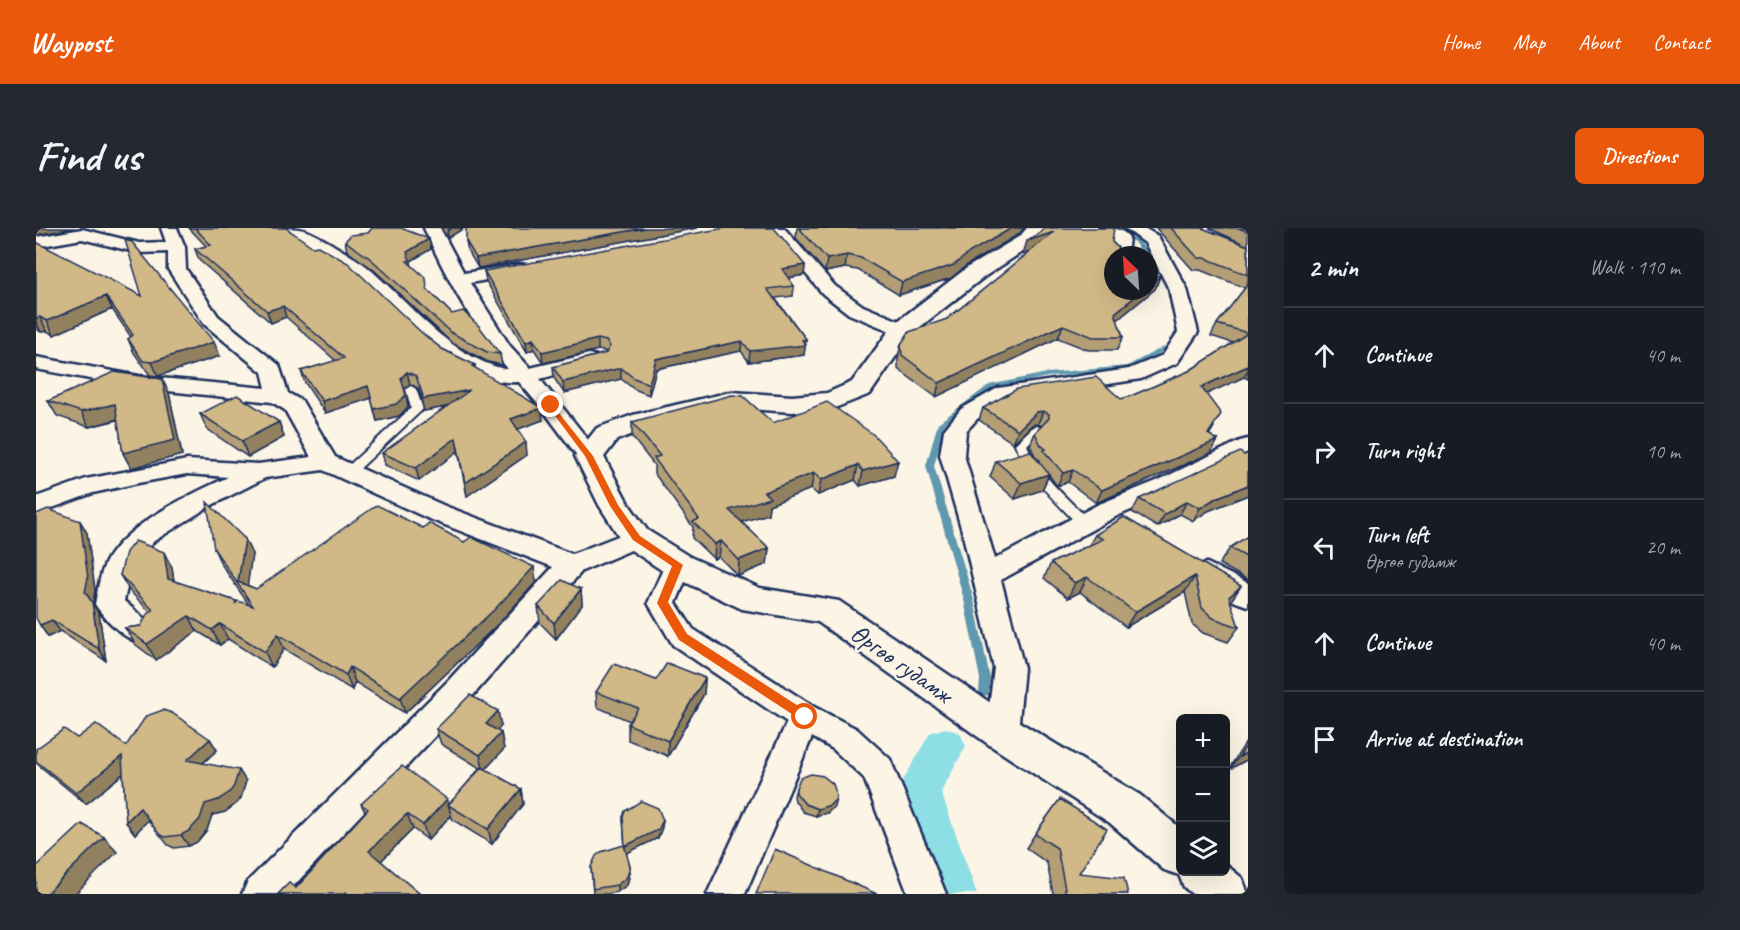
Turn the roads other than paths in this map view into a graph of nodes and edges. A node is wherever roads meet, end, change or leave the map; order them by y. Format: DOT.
graph roads {
  1 [pos="291,228"];
  2 [pos="775,228"];
  3 [pos="1038,228"];
  4 [pos="1108,228"];
  5 [pos="1134,228"];
  6 [pos="438,230"];
  7 [pos="172,238"];
  8 [pos="36,242"];
  9 [pos="1120,246"];
  10 [pos="539,266"];
  11 [pos="459,279"];
  12 [pos="902,329"];
  13 [pos="599,358"];
  14 [pos="36,363"];
  15 [pos="525,375"];
  16 [pos="411,389"];
  17 [pos="278,396"];
  18 [pos="1037,429"];
  19 [pos="1248,446"];
  20 [pos="589,456"];
  21 [pos="326,462"];
  22 [pos="258,472"];
  23 [pos="350,472"];
  24 [pos="36,506"];
  25 [pos="1095,517"];
  26 [pos="1135,529"];
  27 [pos="636,538"];
  28 [pos="1182,558"];
  29 [pos="572,564"];
  30 [pos="678,565"];
  31 [pos="986,576"];
  32 [pos="1248,596"];
  33 [pos="140,632"];
  34 [pos="805,717"];
  35 [pos="1002,732"];
  36 [pos="1176,852"];
  37 [pos="1205,876"];
  38 [pos="261,894"];
  39 [pos="726,894"];
  40 [pos="927,894"];
  41 [pos="1226,894"];
  1 -- 15 [label="street"];
  2 -- 12 [label="street"];
  3 -- 12 [label="street"];
  4 -- 9 [label="street"];
  5 -- 31 [label="street"];
  6 -- 11 [label="street"];
  7 -- 8 [label="street"];
  7 -- 17 [label="street"];
  10 -- 11 [label="street"];
  11 -- 15 [label="street"];
  12 -- 20 [label="street"];
  13 -- 15 [label="street"];
  14 -- 17 [label="street"];
  15 -- 20 [label="street"];
  16 -- 23 [label="lane"];
  17 -- 21 [label="street"];
  18 -- 25 [label="lane"];
  19 -- 25 [label="street"];
  20 -- 27 [label="street, Өргөө гудамж"];
  21 -- 22 [label="street"];
  21 -- 23 [label="street"];
  22 -- 24 [label="street"];
  22 -- 33 [label="street"];
  23 -- 29 [label="street"];
  25 -- 26 [label="street"];
  25 -- 31 [label="street"];
  27 -- 29 [label="street"];
  27 -- 30 [label="street, Өргөө гудамж"];
  28 -- 32 [label="street"];
  29 -- 38 [label="street"];
  30 -- 34 [label="street"];
  30 -- 35 [label="street, Өргөө гудамж"];
  31 -- 35 [label="street"];
  34 -- 39 [label="street"];
  34 -- 40 [label="street"];
  35 -- 36 [label="street, Өргөө гудамж"];
  37 -- 41 [label="street"];
}
